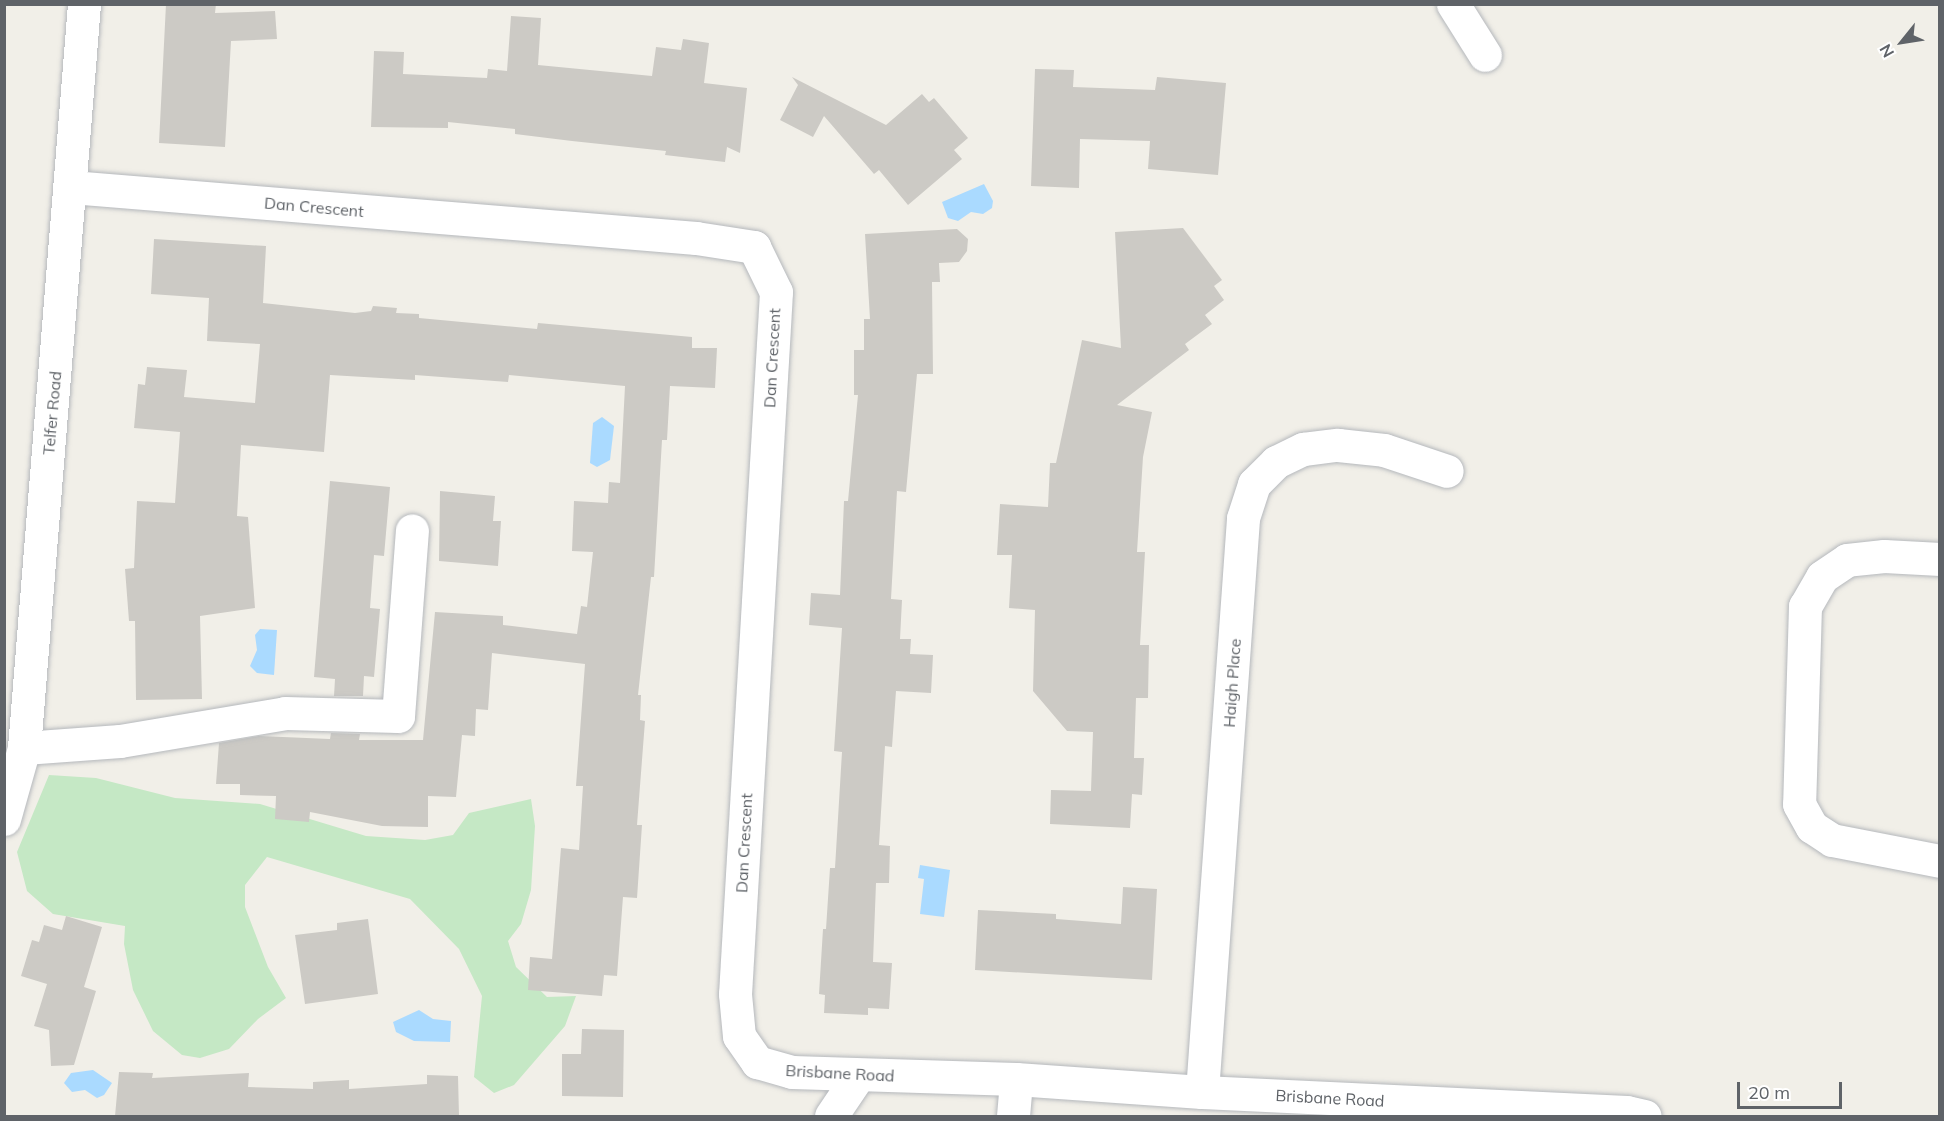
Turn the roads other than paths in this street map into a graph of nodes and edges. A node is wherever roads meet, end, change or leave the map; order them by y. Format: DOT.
graph roads {
  1 [pos="84,4"];
  2 [pos="1454,4"];
  3 [pos="1485,55"];
  4 [pos="71,186"];
  5 [pos="1447,471"];
  6 [pos="412,531"];
  7 [pos="1940,559"];
  8 [pos="24,747"];
  9 [pos="4,819"];
  10 [pos="1940,861"];
  11 [pos="745,1048"];
  12 [pos="858,1076"];
  13 [pos="1016,1079"];
  14 [pos="1202,1092"];
  15 [pos="831,1116"];
  16 [pos="1014,1116"];
  17 [pos="1645,1116"];
  1 -- 4 [label="street, Telfer Road"];
  2 -- 3 [label="street"];
  4 -- 8 [label="street, Telfer Road"];
  4 -- 11 [label="street, Dan Crescent"];
  5 -- 14 [label="street, Haigh Place"];
  6 -- 8 [label="street"];
  7 -- 10 [label="street"];
  8 -- 9 [label="street, Telfer Road"];
  11 -- 12 [label="street, Brisbane Road"];
  12 -- 13 [label="street, Brisbane Road"];
  12 -- 15 [label="street"];
  13 -- 14 [label="street, Brisbane Road"];
  13 -- 16 [label="street"];
  14 -- 17 [label="street, Brisbane Road"];
}
